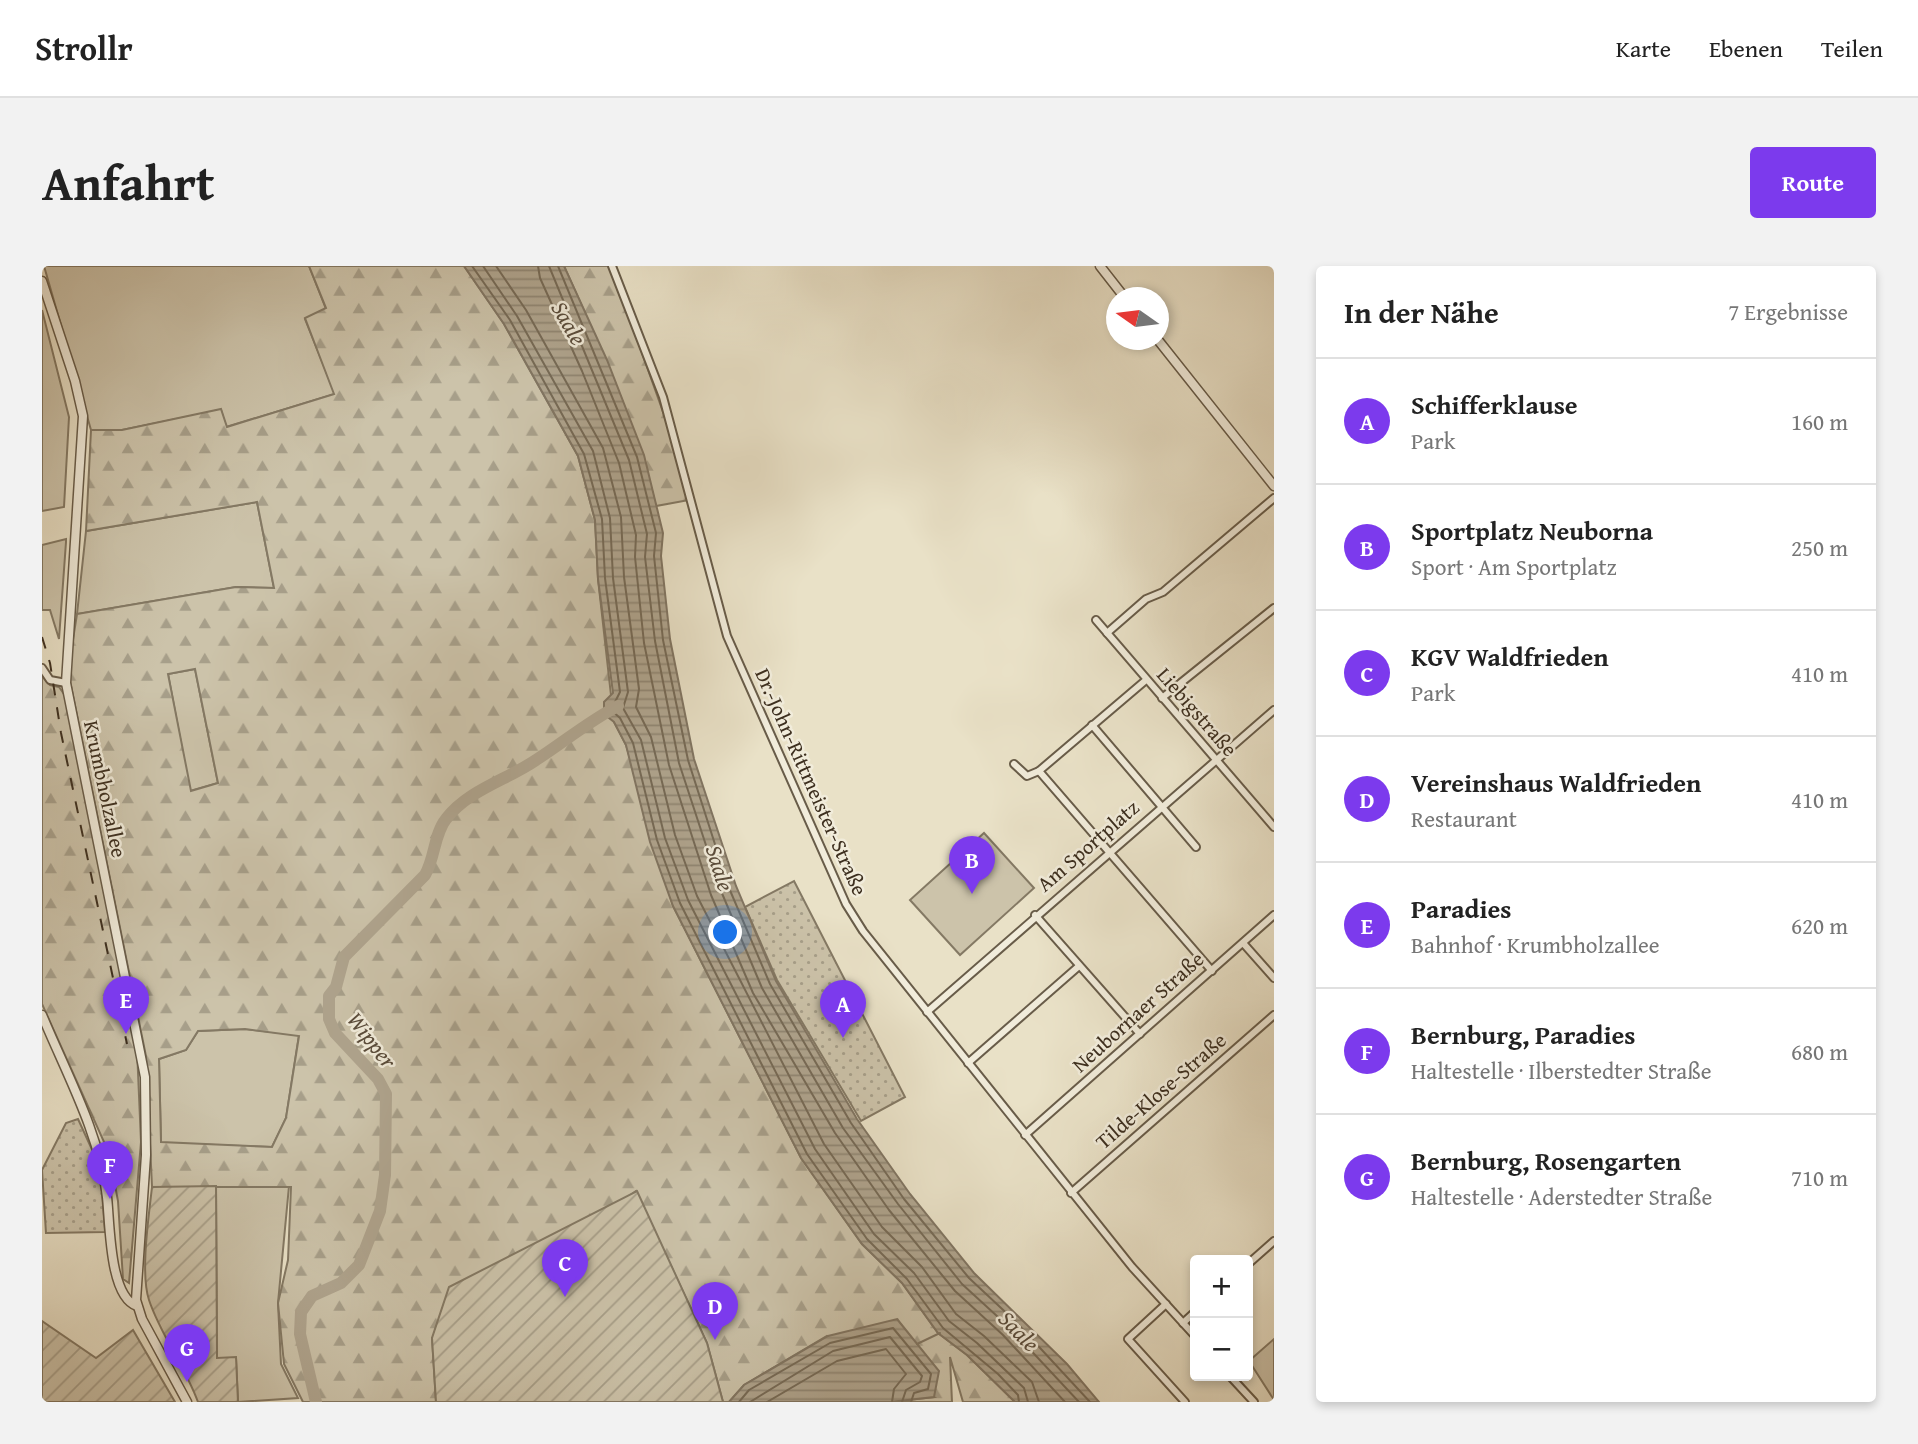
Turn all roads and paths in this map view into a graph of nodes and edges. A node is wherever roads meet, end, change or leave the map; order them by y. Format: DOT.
graph roads {
  1 [pos="612,266"];
  2 [pos="1100,266"];
  3 [pos="42,281"];
  4 [pos="1116,287"];
  5 [pos="1166,350"];
  6 [pos="1274,486"];
  7 [pos="1274,498"];
  8 [pos="1274,608"];
  9 [pos="1096,620"];
  10 [pos="1107,633"];
  11 [pos="42,668"];
  12 [pos="1146,680"];
  13 [pos="66,683"];
  14 [pos="1162,698"];
  15 [pos="1274,710"];
  16 [pos="1092,725"];
  17 [pos="1214,759"];
  18 [pos="1014,764"];
  19 [pos="1039,771"];
  20 [pos="1160,805"];
  21 [pos="1274,827"];
  22 [pos="1196,847"];
  23 [pos="1107,852"];
  24 [pos="1035,915"];
  25 [pos="1274,915"];
  26 [pos="1243,943"];
  27 [pos="1079,966"];
  28 [pos="1212,971"];
  29 [pos="1274,978"];
  30 [pos="927,1012"];
  31 [pos="42,1015"];
  32 [pos="1274,1015"];
  33 [pos="1140,1034"];
  34 [pos="968,1063"];
  35 [pos="1025,1135"];
  36 [pos="1071,1192"];
  37 [pos="1274,1241"];
  38 [pos="1253,1260"];
  39 [pos="1166,1304"];
  40 [pos="137,1306"];
  41 [pos="1190,1317"];
  42 [pos="1183,1323"];
  43 [pos="1190,1331"];
  44 [pos="1235,1381"];
  45 [pos="187,1402"];
  46 [pos="1185,1402"];
  47 [pos="1254,1402"];
  1 -- 30 [label="street, Dr.-John-Rittmeister-Straße"];
  2 -- 4 [label="street"];
  3 -- 13 [label="street, Krumbholzallee"];
  5 -- 6 [label="street"];
  7 -- 10 [label="street"];
  8 -- 14 [label="street"];
  9 -- 10 [label="street, Liebigstraße"];
  10 -- 12 [label="street, Liebigstraße"];
  11 -- 13 [label="street"];
  12 -- 14 [label="street, Liebigstraße"];
  12 -- 16 [label="street"];
  13 -- 40 [label="street, Krumbholzallee"];
  14 -- 17 [label="street, Liebigstraße"];
  15 -- 17 [label="street, Am Sportplatz"];
  16 -- 19 [label="street"];
  16 -- 20 [label="street"];
  17 -- 20 [label="street, Am Sportplatz"];
  17 -- 21 [label="street, Liebigstraße"];
  18 -- 19 [label="street"];
  19 -- 23 [label="street"];
  20 -- 22 [label="street"];
  20 -- 23 [label="street, Am Sportplatz"];
  23 -- 24 [label="street, Am Sportplatz"];
  23 -- 28 [label="street"];
  24 -- 27 [label="street"];
  24 -- 30 [label="street, Am Sportplatz"];
  25 -- 26 [label="street, Neubornaer Straße"];
  26 -- 28 [label="street, Neubornaer Straße"];
  26 -- 29 [label="street"];
  27 -- 33 [label="street"];
  27 -- 34 [label="street"];
  28 -- 33 [label="street, Neubornaer Straße"];
  30 -- 34 [label="street, Dr.-John-Rittmeister-Straße"];
  31 -- 40 [label="street"];
  32 -- 36 [label="street, Tilde-Klose-Straße"];
  33 -- 35 [label="street, Neubornaer Straße"];
  34 -- 35 [label="street, Dr.-John-Rittmeister-Straße"];
  35 -- 36 [label="street, Dr.-John-Rittmeister-Straße"];
  36 -- 39 [label="street, Dr.-John-Rittmeister-Straße"];
  37 -- 38 [label="street"];
  39 -- 42 [label="street, Dr.-John-Rittmeister-Straße"];
  39 -- 46 [label="street"];
  40 -- 45 [label="street"];
  41 -- 42 [label="street"];
  42 -- 43 [label="street, Dr.-John-Rittmeister-Straße"];
  44 -- 47 [label="street"];
}
